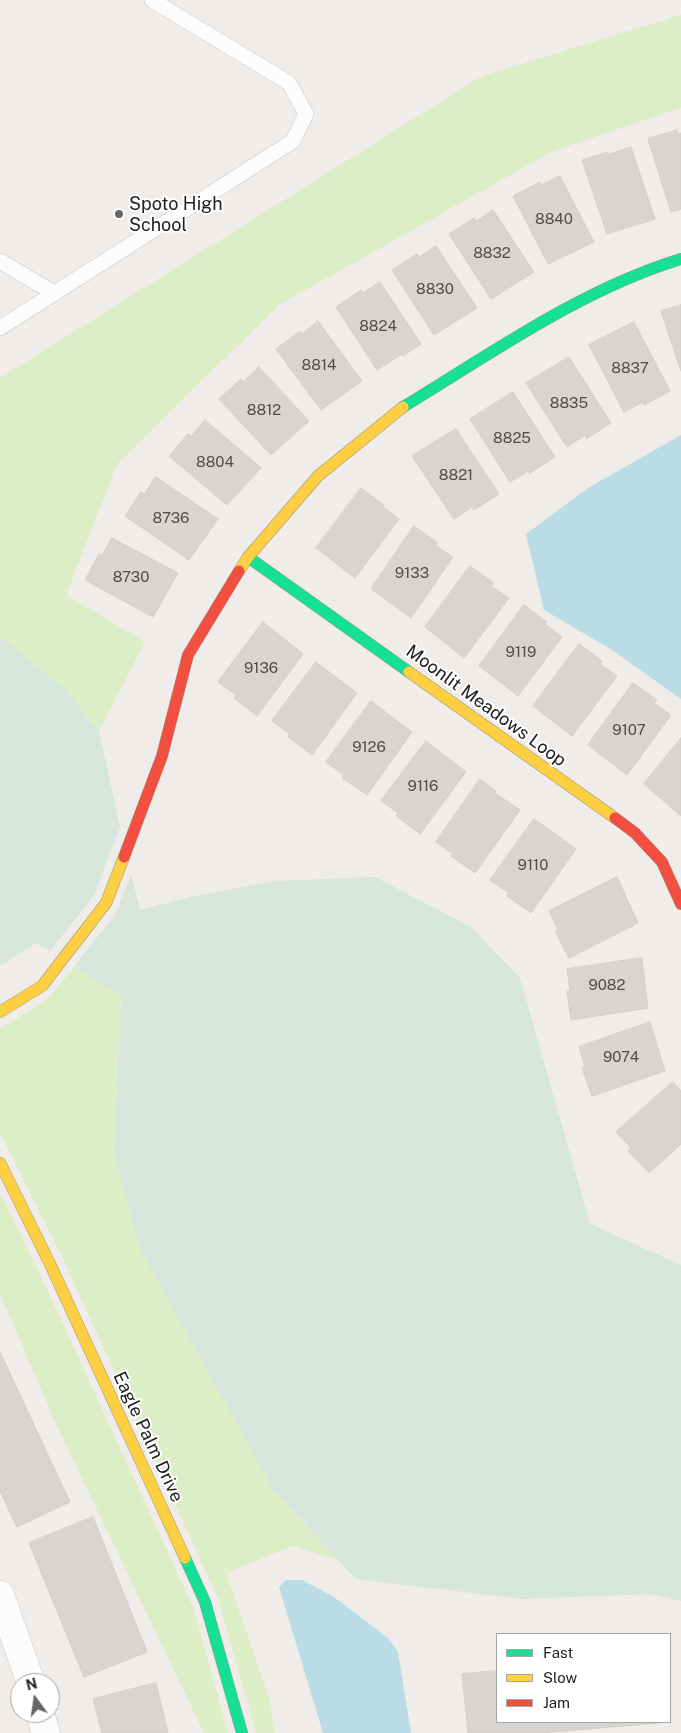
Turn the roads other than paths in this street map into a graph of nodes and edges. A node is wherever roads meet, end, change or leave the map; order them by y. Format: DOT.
graph roads {
  1 [pos="152,0"];
  2 [pos="681,259"];
  3 [pos="0,261"];
  4 [pos="54,293"];
  5 [pos="0,328"];
  6 [pos="248,557"];
  7 [pos="681,904"];
  8 [pos="0,1012"];
  9 [pos="0,1163"];
  10 [pos="0,1595"];
  11 [pos="27,1673"];
  12 [pos="242,1733"];
  1 -- 4 [label="lane"];
  2 -- 6 [label="street"];
  3 -- 4 [label="lane"];
  4 -- 5 [label="lane"];
  6 -- 7 [label="street, Moonlit Meadows Loop"];
  6 -- 8 [label="street"];
  9 -- 12 [label="street, Eagle Palm Drive"];
  10 -- 11 [label="street"];
}
